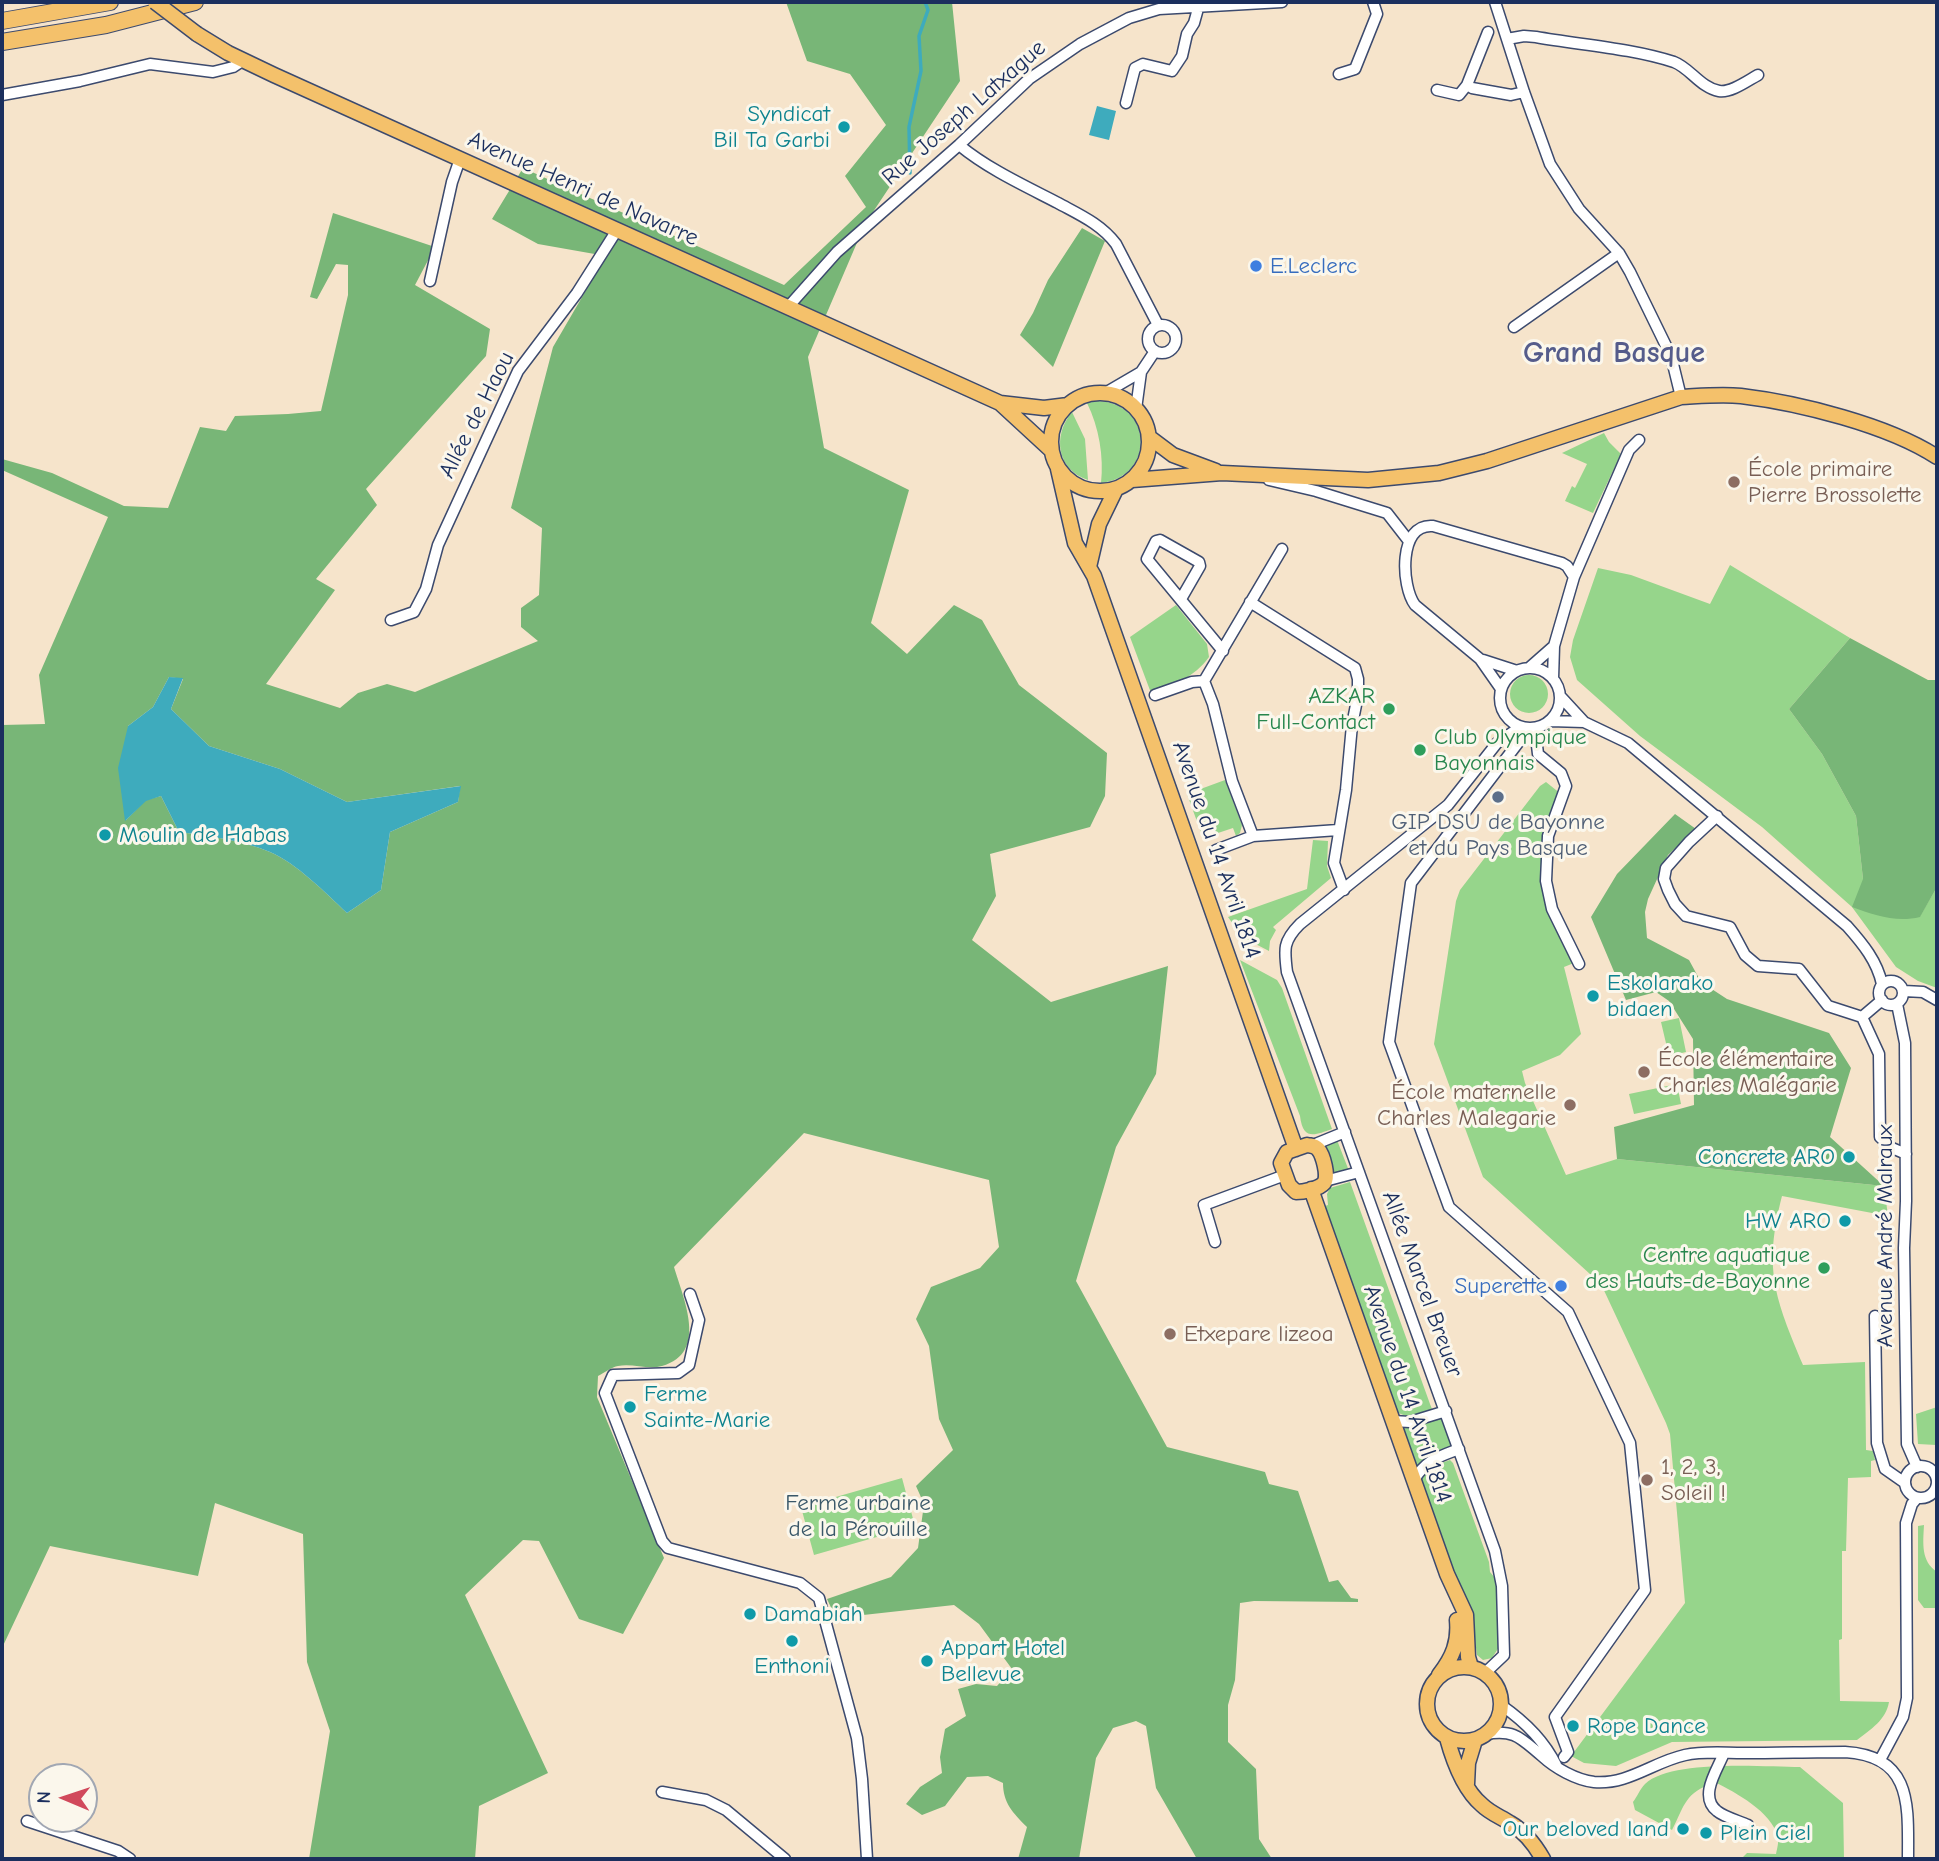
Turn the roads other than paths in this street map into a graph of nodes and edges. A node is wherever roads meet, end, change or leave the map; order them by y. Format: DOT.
graph roads {
  1 [pos="110,2"];
  2 [pos="155,2"];
  3 [pos="195,2"];
  4 [pos="1282,2"];
  5 [pos="1373,2"];
  6 [pos="1495,2"];
  7 [pos="1199,5"];
  8 [pos="2,21"];
  9 [pos="1488,32"];
  10 [pos="1507,39"];
  11 [pos="2,42"];
  12 [pos="243,61"];
  13 [pos="1339,74"];
  14 [pos="1758,75"];
  15 [pos="1467,85"];
  16 [pos="1437,90"];
  17 [pos="1524,92"];
  18 [pos="2,95"];
  19 [pos="1126,103"];
  20 [pos="959,145"];
  21 [pos="460,159"];
  22 [pos="617,230"];
  23 [pos="1619,253"];
  24 [pos="430,281"];
  25 [pos="788,307"];
  26 [pos="1157,326"];
  27 [pos="1514,327"];
  28 [pos="1155,351"];
  29 [pos="1141,372"];
  30 [pos="1105,393"];
  31 [pos="1681,397"];
  32 [pos="1000,402"];
  33 [pos="1068,405"];
  34 [pos="1136,409"];
  35 [pos="1149,437"];
  36 [pos="1639,440"];
  37 [pos="1051,450"];
  38 [pos="1937,457"];
  39 [pos="1058,469"];
  40 [pos="1222,473"];
  41 [pos="1247,475"];
  42 [pos="1132,480"];
  43 [pos="1115,489"];
  44 [pos="1409,540"];
  45 [pos="1282,549"];
  46 [pos="1089,567"];
  47 [pos="1574,577"];
  48 [pos="1181,599"];
  49 [pos="1250,603"];
  50 [pos="391,620"];
  51 [pos="1554,646"];
  52 [pos="1223,651"];
  53 [pos="1480,659"];
  54 [pos="1529,668"];
  55 [pos="1517,671"];
  56 [pos="1553,679"];
  57 [pos="1204,681"];
  58 [pos="1501,689"];
  59 [pos="1155,695"];
  60 [pos="1560,696"];
  61 [pos="1503,713"];
  62 [pos="1550,721"];
  63 [pos="1584,722"];
  64 [pos="1520,727"];
  65 [pos="1535,728"];
  66 [pos="1521,739"];
  67 [pos="1497,743"];
  68 [pos="1717,816"];
  69 [pos="1338,830"];
  70 [pos="1252,836"];
  71 [pos="1216,850"];
  72 [pos="1344,890"];
  73 [pos="1579,964"];
  74 [pos="1887,982"];
  75 [pos="1904,990"];
  76 [pos="1882,1000"];
  77 [pos="1937,1000"];
  78 [pos="1897,1004"];
  79 [pos="1862,1017"];
  80 [pos="1345,1132"];
  81 [pos="1314,1146"];
  82 [pos="1296,1149"];
  83 [pos="1906,1154"];
  84 [pos="1359,1172"];
  85 [pos="1285,1175"];
  86 [pos="1325,1181"];
  87 [pos="1311,1189"];
  88 [pos="1216,1242"];
  89 [pos="690,1294"];
  90 [pos="1875,1316"];
  91 [pos="1446,1412"];
  92 [pos="1393,1421"];
  93 [pos="1459,1449"];
  94 [pos="1917,1466"];
  95 [pos="1414,1480"];
  96 [pos="1905,1483"];
  97 [pos="1917,1498"];
  98 [pos="1447,1574"];
  99 [pos="1471,1667"];
  100 [pos="1485,1673"];
  101 [pos="1438,1676"];
  102 [pos="1502,1705"];
  103 [pos="1480,1737"];
  104 [pos="1447,1738"];
  105 [pos="1724,1753"];
  106 [pos="1880,1760"];
  107 [pos="1560,1761"];
  108 [pos="1467,1785"];
  109 [pos="662,1792"];
  110 [pos="27,1821"];
  111 [pos="1748,1825"];
  112 [pos="130,1859"];
  113 [pos="785,1859"];
  114 [pos="867,1859"];
  115 [pos="1543,1859"];
  116 [pos="1908,1859"];
  1 -- 8 [label="highway"];
  2 -- 12 [label="main road, Avenue Henri de Navarre, bridge"];
  3 -- 11 [label="highway"];
  4 -- 7 [label="street, Rue Joseph Latxague"];
  5 -- 13 [label="street"];
  6 -- 10 [label="street"];
  7 -- 19 [label="street"];
  7 -- 20 [label="street, Rue Joseph Latxague"];
  9 -- 15 [label="street"];
  10 -- 14 [label="street"];
  10 -- 17 [label="street"];
  12 -- 18 [label="street"];
  12 -- 21 [label="main road, Avenue Henri de Navarre"];
  15 -- 16 [label="street"];
  15 -- 17 [label="street"];
  17 -- 23 [label="street"];
  20 -- 25 [label="street, Rue Joseph Latxague"];
  20 -- 26 [label="street"];
  21 -- 22 [label="main road, Avenue Henri de Navarre"];
  21 -- 24 [label="street"];
  22 -- 25 [label="main road, Avenue Henri de Navarre"];
  22 -- 50 [label="street, Allée de Haou"];
  23 -- 27 [label="street"];
  23 -- 31 [label="street"];
  25 -- 32 [label="main road, Avenue Henri de Navarre"];
  26 -- 28 [label="street"];
  26 -- 28 [label="street"];
  28 -- 29 [label="street"];
  29 -- 30 [label="street"];
  29 -- 34 [label="street"];
  30 -- 33 [label="main road"];
  30 -- 34 [label="main road"];
  31 -- 38 [label="main road"];
  31 -- 41 [label="main road"];
  32 -- 33 [label="main road, Avenue Henri de Navarre"];
  32 -- 37 [label="main road, Avenue Henri de Navarre"];
  33 -- 37 [label="main road"];
  34 -- 35 [label="main road"];
  35 -- 40 [label="main road"];
  35 -- 42 [label="main road"];
  36 -- 47 [label="street"];
  37 -- 39 [label="main road"];
  39 -- 43 [label="main road"];
  39 -- 46 [label="main road, Avenue du 14 Avril 1814"];
  40 -- 41 [label="main road"];
  40 -- 42 [label="main road"];
  41 -- 44 [label="street"];
  42 -- 43 [label="main road"];
  43 -- 46 [label="main road"];
  44 -- 47 [label="street"];
  44 -- 53 [label="street"];
  45 -- 49 [label="street"];
  46 -- 82 [label="main road, Avenue du 14 Avril 1814"];
  47 -- 51 [label="street"];
  48 -- 48 [label="street"];
  48 -- 52 [label="street"];
  49 -- 52 [label="street"];
  49 -- 69 [label="street"];
  51 -- 54 [label="street"];
  51 -- 56 [label="street"];
  52 -- 57 [label="street"];
  53 -- 55 [label="street"];
  53 -- 58 [label="street"];
  54 -- 55 [label="street"];
  54 -- 56 [label="street"];
  55 -- 58 [label="street"];
  56 -- 60 [label="street"];
  57 -- 59 [label="street"];
  57 -- 70 [label="street"];
  58 -- 61 [label="street"];
  60 -- 62 [label="street"];
  60 -- 63 [label="street"];
  61 -- 64 [label="street"];
  61 -- 67 [label="street, Allée Marcel Breuer"];
  62 -- 63 [label="street"];
  62 -- 65 [label="street"];
  63 -- 68 [label="street"];
  64 -- 65 [label="street"];
  64 -- 67 [label="street, Allée Marcel Breuer"];
  65 -- 73 [label="street"];
  66 -- 107 [label="street"];
  67 -- 72 [label="street, Allée Marcel Breuer"];
  68 -- 74 [label="street"];
  68 -- 79 [label="street"];
  69 -- 70 [label="street"];
  69 -- 72 [label="street"];
  70 -- 71 [label="street"];
  72 -- 80 [label="street, Allée Marcel Breuer"];
  74 -- 75 [label="street"];
  74 -- 76 [label="street"];
  75 -- 77 [label="street"];
  75 -- 78 [label="street"];
  76 -- 78 [label="street"];
  76 -- 79 [label="street"];
  78 -- 83 [label="street, Avenue André Malraux"];
  79 -- 83 [label="street"];
  80 -- 81 [label="street"];
  80 -- 84 [label="street, Allée Marcel Breuer"];
  81 -- 82 [label="main road"];
  81 -- 86 [label="main road"];
  82 -- 85 [label="main road"];
  83 -- 94 [label="street, Avenue André Malraux"];
  84 -- 86 [label="street, Allée Marcel Breuer"];
  84 -- 91 [label="street, Allée Marcel Breuer"];
  85 -- 87 [label="main road"];
  85 -- 88 [label="street"];
  86 -- 87 [label="main road"];
  87 -- 92 [label="main road, Avenue du 14 Avril 1814"];
  89 -- 114 [label="street"];
  90 -- 96 [label="street"];
  91 -- 92 [label="street, Allée Marcel Breuer"];
  91 -- 93 [label="street, Allée Marcel Breuer"];
  92 -- 95 [label="main road, Avenue du 14 Avril 1814"];
  93 -- 95 [label="street"];
  93 -- 100 [label="street, Allée Marcel Breuer"];
  94 -- 96 [label="street"];
  94 -- 97 [label="street"];
  95 -- 98 [label="main road, Avenue du 14 Avril 1814"];
  96 -- 97 [label="street"];
  97 -- 106 [label="street"];
  98 -- 99 [label="main road, Avenue du 14 Avril 1814"];
  98 -- 101 [label="main road, Avenue du 14 Avril 1814"];
  99 -- 100 [label="main road"];
  99 -- 101 [label="main road"];
  100 -- 102 [label="main road"];
  101 -- 104 [label="main road"];
  102 -- 103 [label="main road"];
  102 -- 107 [label="street"];
  103 -- 104 [label="main road"];
  103 -- 107 [label="street"];
  103 -- 108 [label="main road"];
  104 -- 108 [label="main road"];
  105 -- 106 [label="street"];
  105 -- 107 [label="street"];
  105 -- 111 [label="street"];
  106 -- 116 [label="street"];
  108 -- 115 [label="main road"];
  109 -- 113 [label="street"];
  110 -- 112 [label="street"];
}
